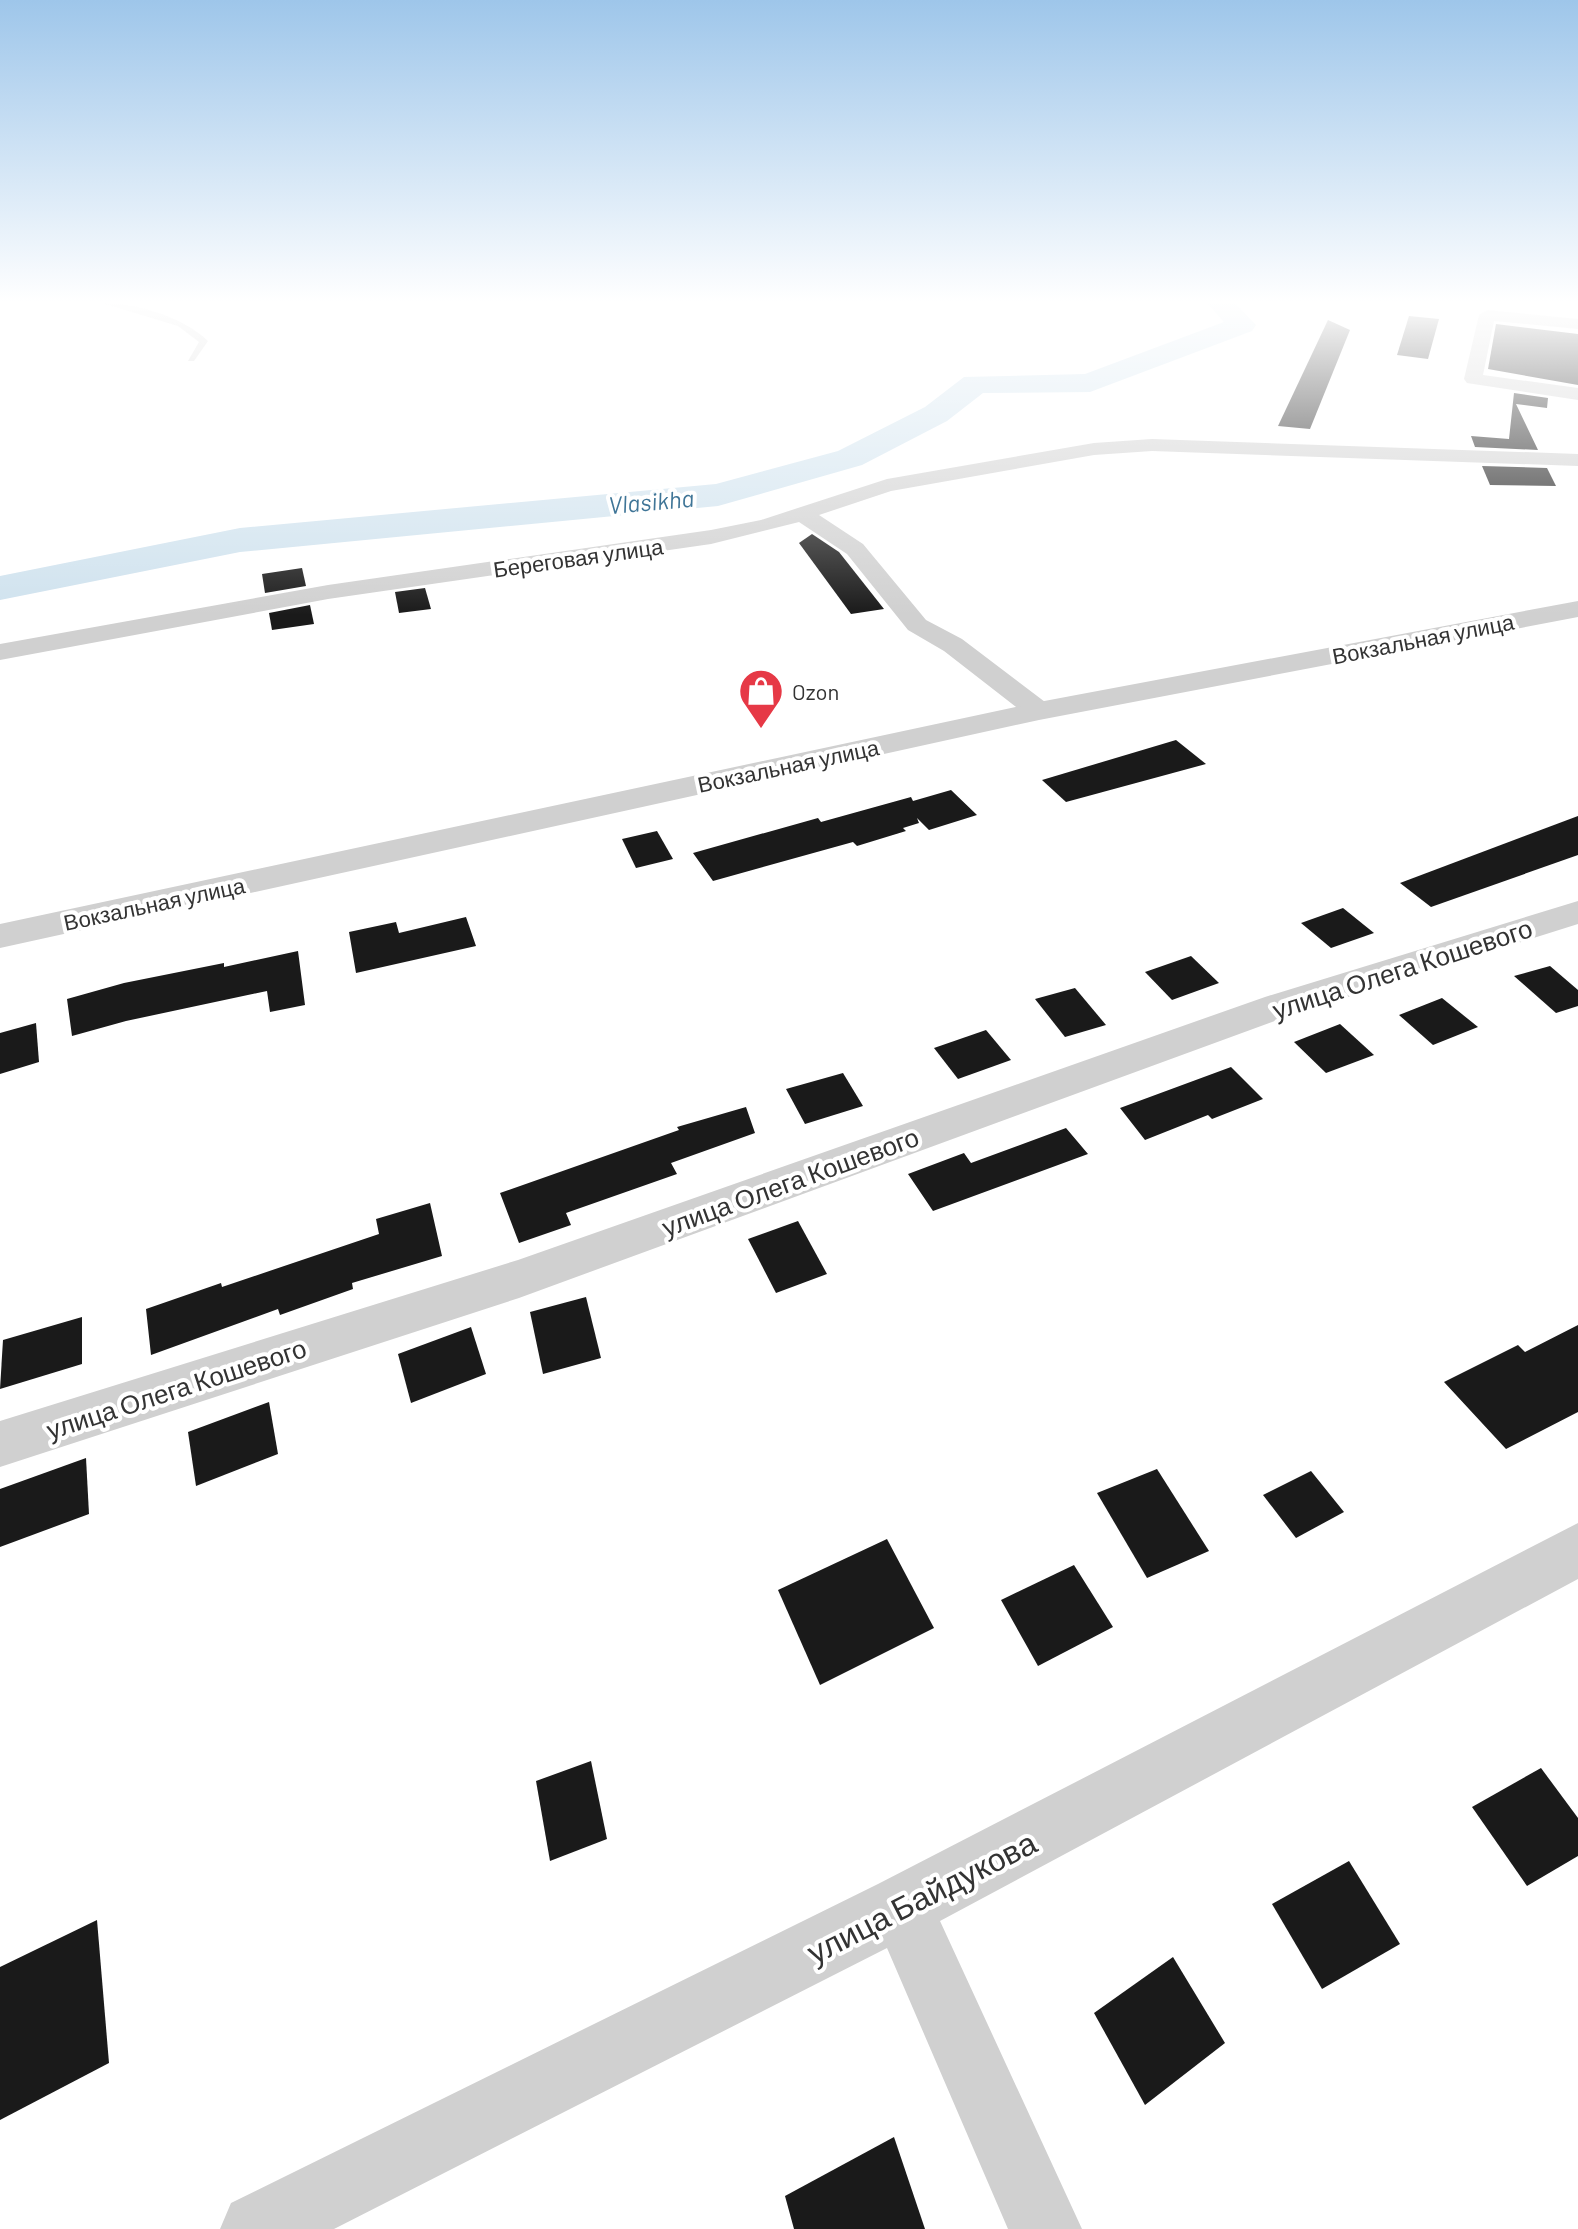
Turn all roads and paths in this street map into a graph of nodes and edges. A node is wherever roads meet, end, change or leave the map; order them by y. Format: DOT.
graph roads {
  1 [pos="1578,460"];
  2 [pos="802,514"];
  3 [pos="1578,609"];
  4 [pos="0,652"];
  5 [pos="1039,711"];
  6 [pos="1578,912"];
  7 [pos="0,936"];
  8 [pos="0,1444"];
  9 [pos="1578,1550"];
  10 [pos="901,1907"];
  11 [pos="257,2229"];
  12 [pos="1045,2229"];
  1 -- 2 [label="street, Береговая улица"];
  2 -- 4 [label="street, Береговая улица"];
  2 -- 5 [label="street"];
  3 -- 5 [label="street, Вокзальная улица"];
  5 -- 7 [label="street, Вокзальная улица"];
  6 -- 8 [label="street, улица Олега Кошевого"];
  9 -- 10 [label="street, улица Байдукова"];
  10 -- 11 [label="street, улица Байдукова"];
  10 -- 12 [label="street"];
}
